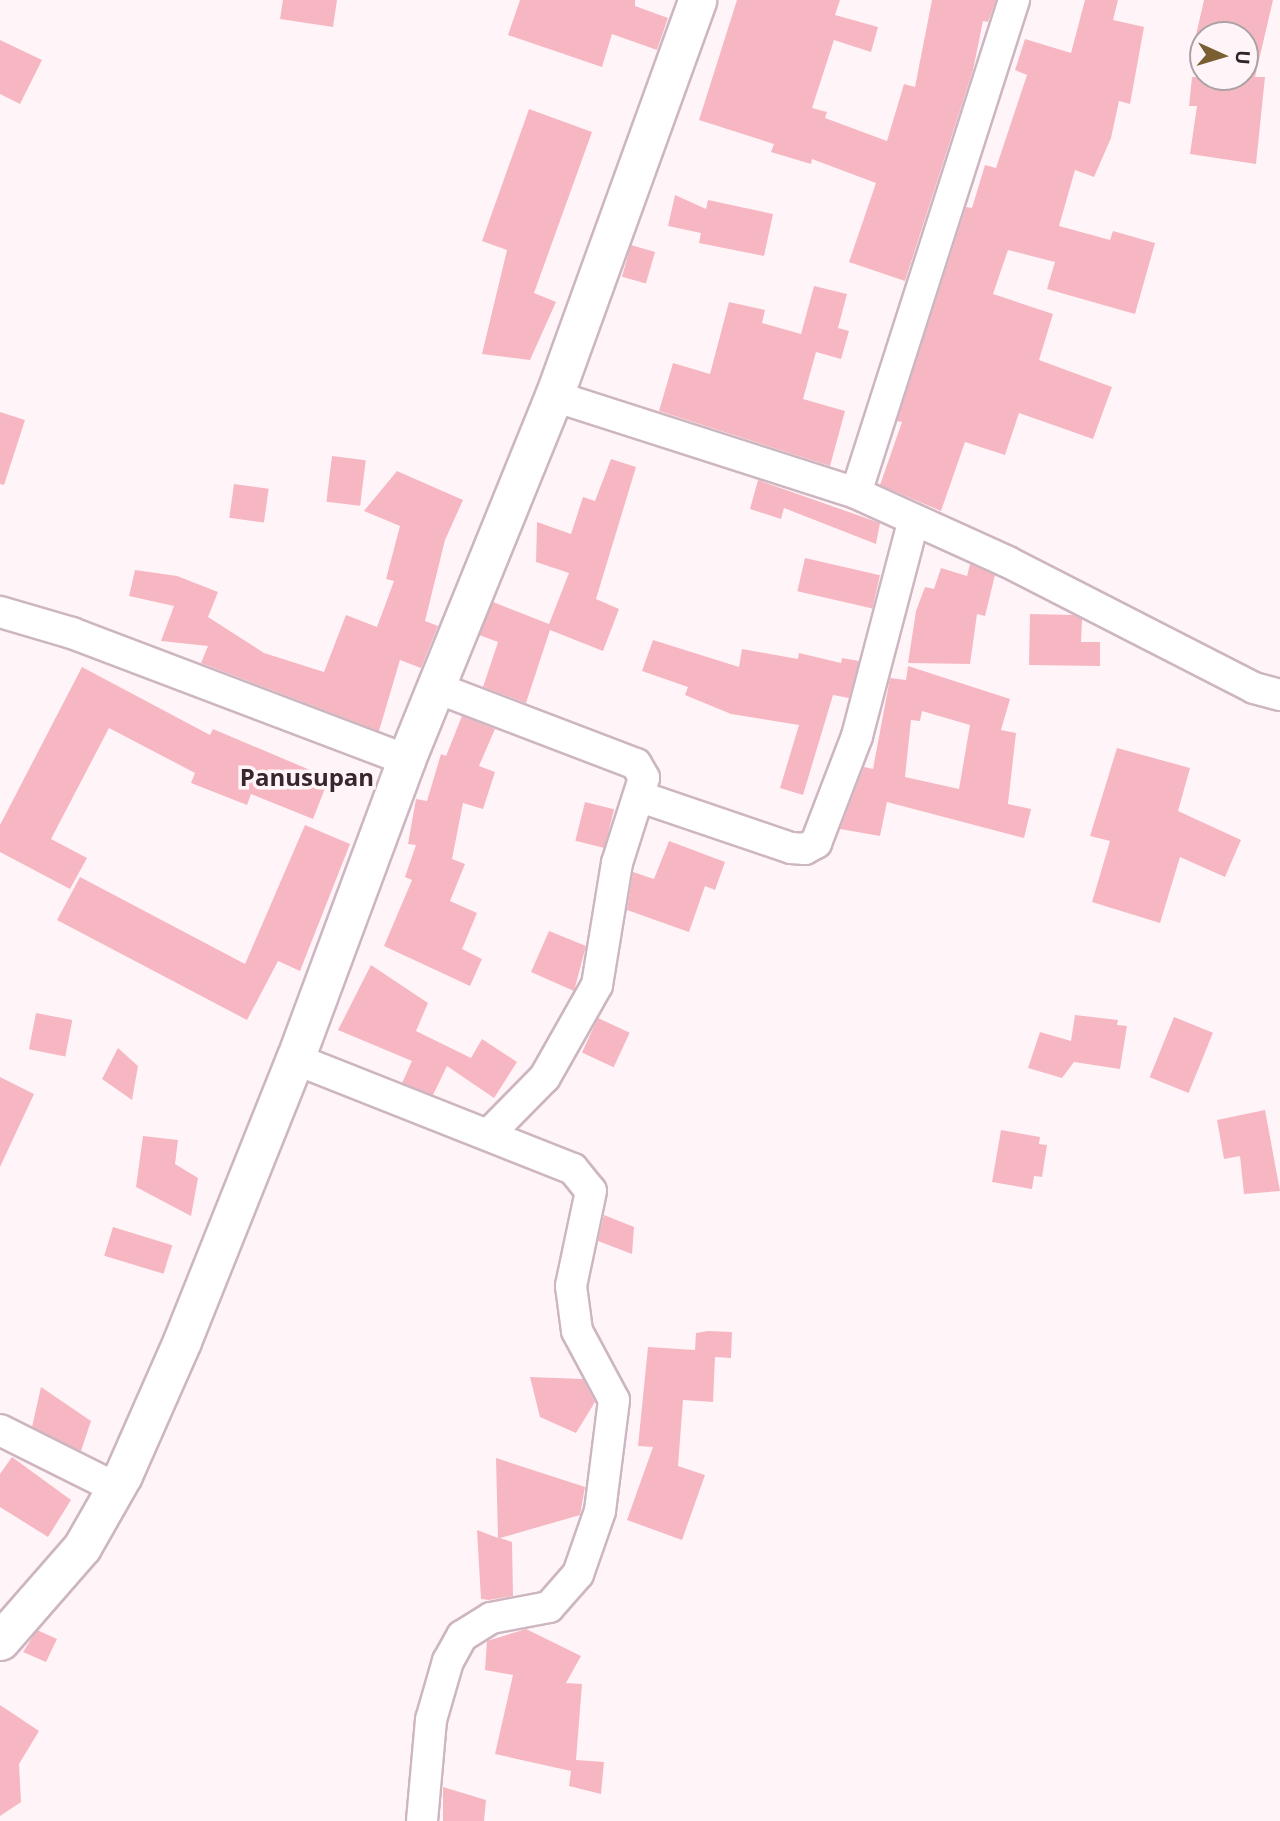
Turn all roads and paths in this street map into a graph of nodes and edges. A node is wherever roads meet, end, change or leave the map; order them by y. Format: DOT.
graph roads {
  1 [pos="697,0"];
  2 [pos="1014,0"];
  3 [pos="554,397"];
  4 [pos="856,493"];
  5 [pos="913,522"];
  6 [pos="0,612"];
  7 [pos="437,688"];
  8 [pos="1280,695"];
  9 [pos="406,760"];
  10 [pos="641,797"];
  11 [pos="295,1059"];
  12 [pos="488,1135"];
  13 [pos="0,1430"];
  14 [pos="116,1488"];
  15 [pos="0,1641"];
  16 [pos="422,1821"];
  1 -- 3 [label="street"];
  2 -- 4 [label="street"];
  3 -- 4 [label="street"];
  3 -- 7 [label="street"];
  4 -- 5 [label="street"];
  5 -- 8 [label="street"];
  5 -- 10 [label="street"];
  6 -- 9 [label="street"];
  7 -- 9 [label="street"];
  7 -- 10 [label="street"];
  9 -- 11 [label="street"];
  10 -- 12 [label="street"];
  11 -- 12 [label="street"];
  11 -- 14 [label="street"];
  12 -- 16 [label="street"];
  13 -- 14 [label="street"];
  14 -- 15 [label="street"];
}
